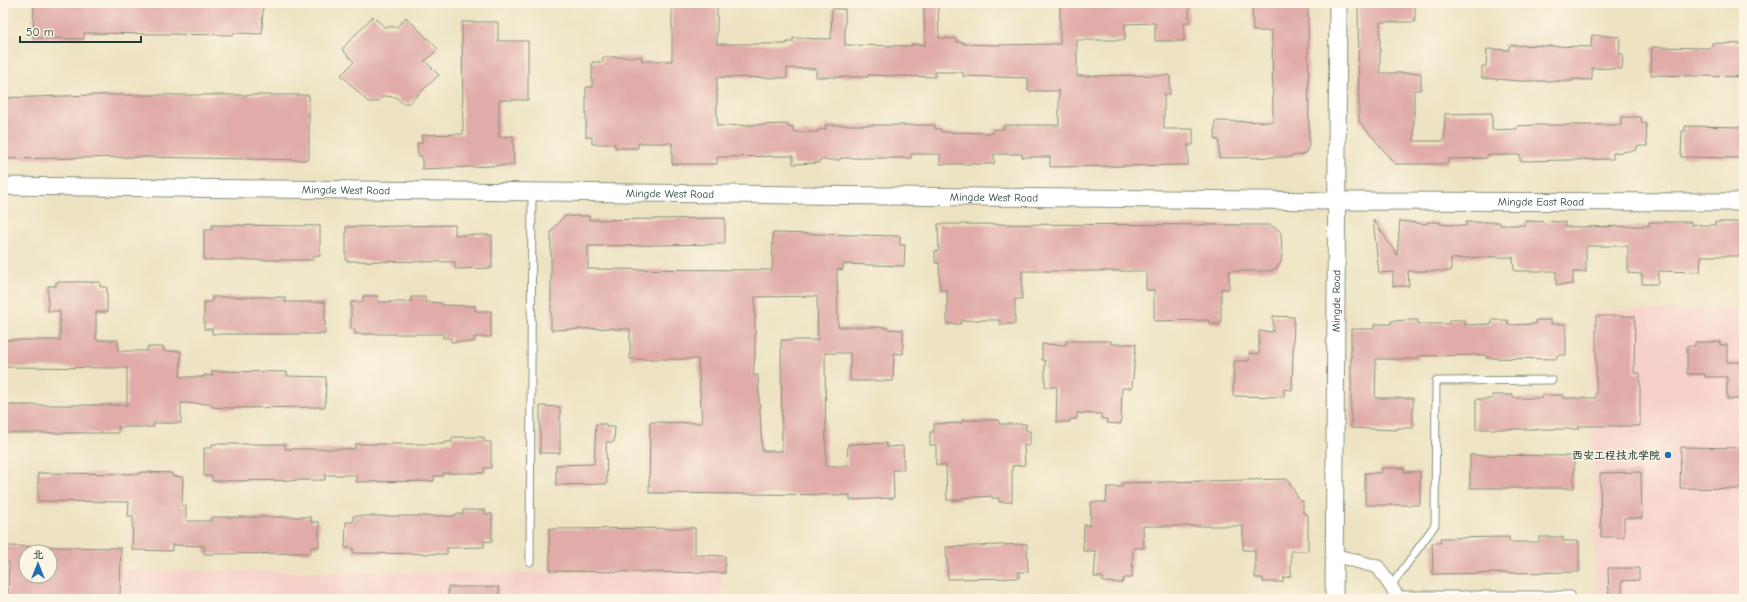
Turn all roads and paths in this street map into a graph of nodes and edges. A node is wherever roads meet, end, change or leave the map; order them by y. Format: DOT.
graph roads {
  1 [pos="1338,3"];
  2 [pos="3,186"];
  3 [pos="532,191"];
  4 [pos="1338,200"];
  5 [pos="1744,202"];
  6 [pos="1552,380"];
  7 [pos="1334,555"];
  8 [pos="530,562"];
  9 [pos="1396,593"];
  10 [pos="1571,595"];
  11 [pos="1334,599"];
  1 -- 4 [label="street, Mingde Road"];
  2 -- 3 [label="street, Mingde West Road"];
  3 -- 4 [label="street, Mingde West Road"];
  3 -- 8 [label="lane"];
  4 -- 5 [label="street, Mingde East Road"];
  4 -- 7 [label="street, Mingde Road"];
  6 -- 9 [label="lane"];
  7 -- 9 [label="street"];
  7 -- 11 [label="street, Mingde Road"];
  9 -- 10 [label="lane"];
}
